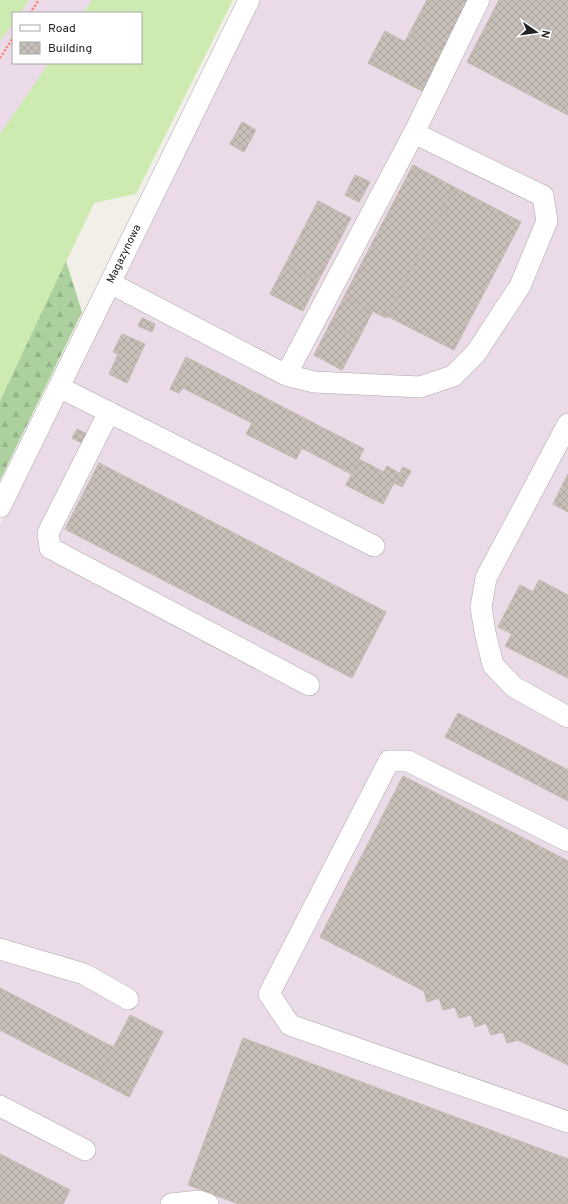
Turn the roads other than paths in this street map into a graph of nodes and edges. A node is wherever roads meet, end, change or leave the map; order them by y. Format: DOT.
graph roads {
  1 [pos="249,0"];
  2 [pos="479,0"];
  3 [pos="414,133"];
  4 [pos="110,283"];
  5 [pos="286,375"];
  6 [pos="59,387"];
  7 [pos="109,412"];
  8 [pos="568,424"];
  9 [pos="0,507"];
  10 [pos="374,546"];
  11 [pos="309,685"];
  12 [pos="568,717"];
  13 [pos="568,841"];
  14 [pos="0,949"];
  15 [pos="128,999"];
  16 [pos="0,1106"];
  17 [pos="568,1122"];
  18 [pos="85,1150"];
  19 [pos="171,1204"];
  20 [pos="208,1204"];
  1 -- 4 [label="street, Magazynowa"];
  2 -- 3 [label="street"];
  3 -- 5 [label="street"];
  3 -- 5 [label="street"];
  4 -- 5 [label="street"];
  4 -- 6 [label="street, Magazynowa"];
  6 -- 7 [label="street"];
  6 -- 9 [label="street, Magazynowa"];
  7 -- 10 [label="street"];
  7 -- 11 [label="street"];
  8 -- 12 [label="street"];
  13 -- 17 [label="street"];
  14 -- 15 [label="street"];
  16 -- 18 [label="street"];
  19 -- 20 [label="street"];
}
